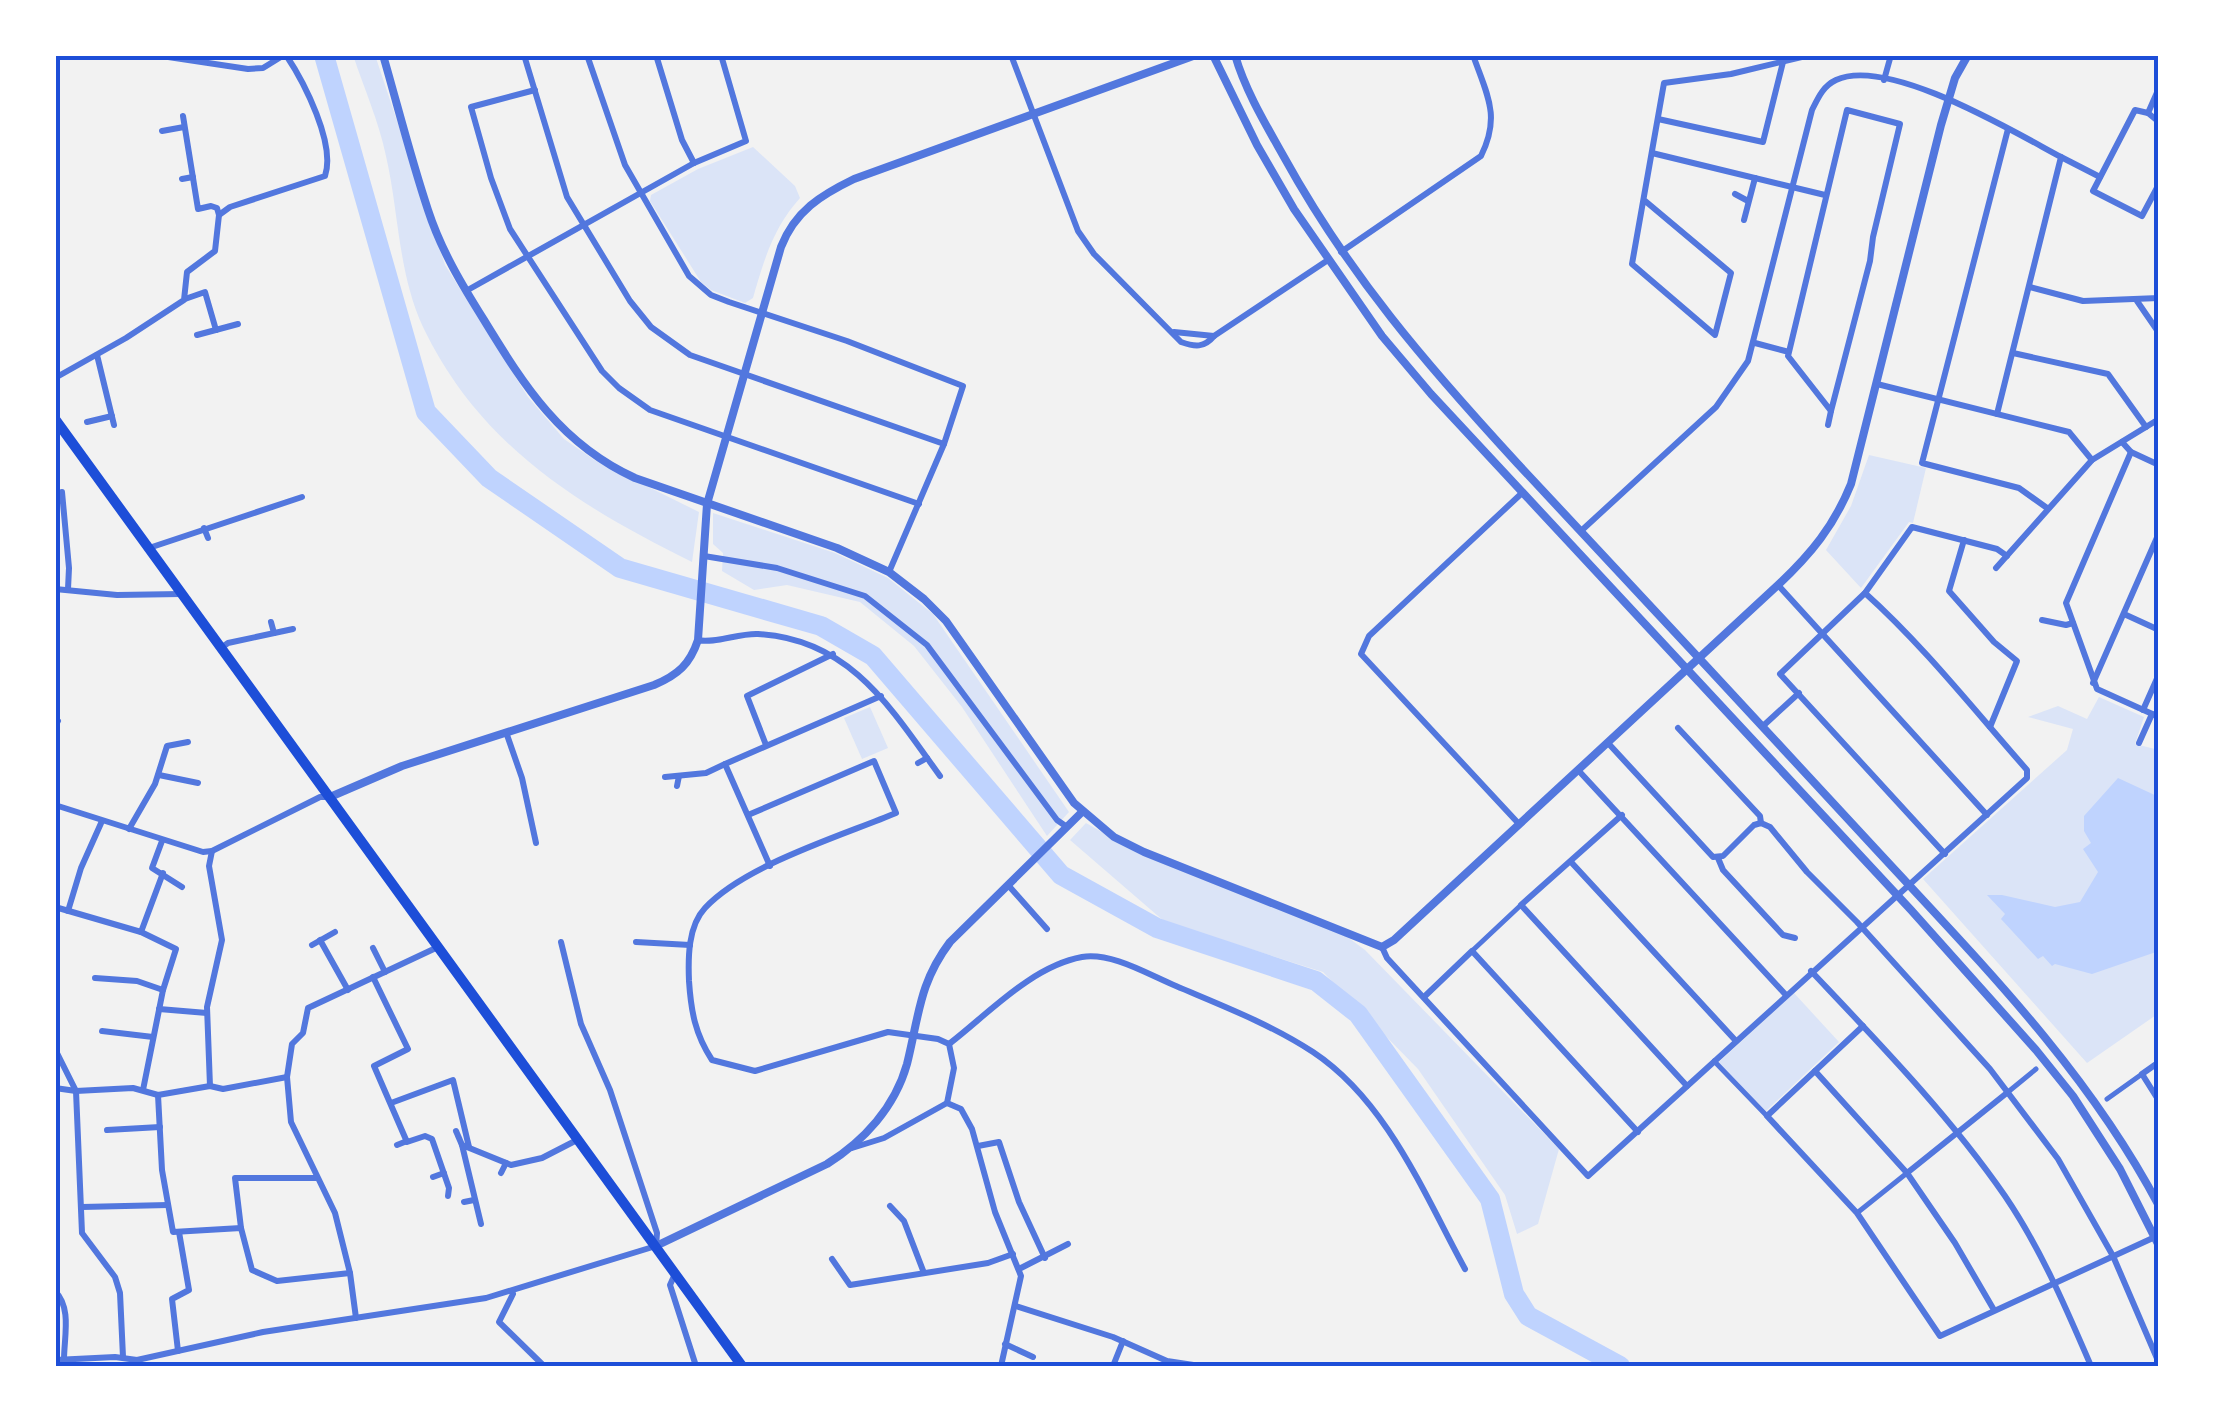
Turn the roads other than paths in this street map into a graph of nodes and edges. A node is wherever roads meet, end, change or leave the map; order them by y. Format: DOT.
graph roads {
  1 [pos="155,55"];
  2 [pos="285,55"];
  3 [pos="383,55"];
  4 [pos="524,55"];
  5 [pos="588,55"];
  6 [pos="656,55"];
  7 [pos="722,55"];
  8 [pos="1012,55"];
  9 [pos="1196,55"];
  10 [pos="1213,55"];
  11 [pos="1235,55"];
  12 [pos="1473,55"];
  13 [pos="1810,55"];
  14 [pos="1891,55"];
  15 [pos="1968,55"];
  16 [pos="1784,62"];
  17 [pos="1884,80"];
  18 [pos="535,90"];
  19 [pos="2159,90"];
  20 [pos="1949,97"];
  21 [pos="2148,113"];
  22 [pos="1033,114"];
  23 [pos="183,116"];
  24 [pos="1658,118"];
  25 [pos="2159,122"];
  26 [pos="184,127"];
  27 [pos="2008,129"];
  28 [pos="162,131"];
  29 [pos="1652,153"];
  30 [pos="2061,157"];
  31 [pos="694,163"];
  32 [pos="193,177"];
  33 [pos="2100,177"];
  34 [pos="1755,178"];
  35 [pos="182,179"];
  36 [pos="2159,184"];
  37 [pos="1794,187"];
  38 [pos="640,194"];
  39 [pos="1735,194"];
  40 [pos="1825,195"];
  41 [pos="1644,200"];
  42 [pos="1748,201"];
  43 [pos="220,215"];
  44 [pos="1744,220"];
  45 [pos="587,226"];
  46 [pos="1340,252"];
  47 [pos="527,259"];
  48 [pos="1328,260"];
  49 [pos="2030,287"];
  50 [pos="466,292"];
  51 [pos="2159,298"];
  52 [pos="184,300"];
  53 [pos="2136,300"];
  54 [pos="761,312"];
  55 [pos="238,324"];
  56 [pos="216,330"];
  57 [pos="2159,332"];
  58 [pos="197,335"];
  59 [pos="1755,344"];
  60 [pos="1790,352"];
  61 [pos="2013,352"];
  62 [pos="96,355"];
  63 [pos="744,373"];
  64 [pos="55,378"];
  65 [pos="1877,384"];
  66 [pos="1938,400"];
  67 [pos="1832,412"];
  68 [pos="1998,414"];
  69 [pos="112,416"];
  70 [pos="55,419"];
  71 [pos="2159,419"];
  72 [pos="86,422"];
  73 [pos="1828,425"];
  74 [pos="114,426"];
  75 [pos="2146,426"];
  76 [pos="724,436"];
  77 [pos="2122,442"];
  78 [pos="944,444"];
  79 [pos="2131,452"];
  80 [pos="2092,460"];
  81 [pos="2159,465"];
  82 [pos="62,492"];
  83 [pos="1522,493"];
  84 [pos="302,497"];
  85 [pos="707,504"];
  86 [pos="919,504"];
  87 [pos="2047,508"];
  88 [pos="265,509"];
  89 [pos="268,518"];
  90 [pos="204,528"];
  91 [pos="1581,531"];
  92 [pos="2159,533"];
  93 [pos="208,538"];
  94 [pos="1964,540"];
  95 [pos="149,548"];
  96 [pos="2007,556"];
  97 [pos="703,560"];
  98 [pos="1996,568"];
  99 [pos="888,572"];
  100 [pos="1778,585"];
  101 [pos="68,589"];
  102 [pos="55,590"];
  103 [pos="1864,593"];
  104 [pos="182,594"];
  105 [pos="2124,614"];
  106 [pos="2042,620"];
  107 [pos="271,622"];
  108 [pos="2073,623"];
  109 [pos="293,629"];
  110 [pos="2159,630"];
  111 [pos="274,633"];
  112 [pos="1823,634"];
  113 [pos="698,635"];
  114 [pos="222,648"];
  115 [pos="834,654"];
  116 [pos="1698,658"];
  117 [pos="1686,668"];
  118 [pos="2159,674"];
  119 [pos="2092,684"];
  120 [pos="1798,693"];
  121 [pos="880,696"];
  122 [pos="2143,710"];
  123 [pos="2156,716"];
  124 [pos="1762,726"];
  125 [pos="1678,728"];
  126 [pos="1990,728"];
  127 [pos="506,732"];
  128 [pos="188,742"];
  129 [pos="2140,742"];
  130 [pos="1608,743"];
  131 [pos="766,745"];
  132 [pos="927,758"];
  133 [pos="918,763"];
  134 [pos="726,764"];
  135 [pos="1578,770"];
  136 [pos="158,775"];
  137 [pos="678,776"];
  138 [pos="940,776"];
  139 [pos="666,777"];
  140 [pos="198,783"];
  141 [pos="677,786"];
  142 [pos="330,797"];
  143 [pos="55,806"];
  144 [pos="1082,812"];
  145 [pos="748,815"];
  146 [pos="1622,815"];
  147 [pos="1988,815"];
  148 [pos="102,821"];
  149 [pos="1761,823"];
  150 [pos="1520,824"];
  151 [pos="1066,828"];
  152 [pos="130,829"];
  153 [pos="162,840"];
  154 [pos="536,843"];
  155 [pos="212,851"];
  156 [pos="1946,854"];
  157 [pos="1718,858"];
  158 [pos="1570,861"];
  159 [pos="770,866"];
  160 [pos="162,873"];
  161 [pos="1011,882"];
  162 [pos="1910,885"];
  163 [pos="182,886"];
  164 [pos="1896,896"];
  165 [pos="1522,905"];
  166 [pos="55,908"];
  167 [pos="68,911"];
  168 [pos="1039,923"];
  169 [pos="1860,927"];
  170 [pos="1047,929"];
  171 [pos="142,932"];
  172 [pos="335,932"];
  173 [pos="1034,932"];
  174 [pos="1795,938"];
  175 [pos="320,940"];
  176 [pos="561,942"];
  177 [pos="636,942"];
  178 [pos="312,945"];
  179 [pos="690,945"];
  180 [pos="1382,946"];
  181 [pos="438,947"];
  182 [pos="374,948"];
  183 [pos="1472,951"];
  184 [pos="1811,971"];
  185 [pos="385,972"];
  186 [pos="373,977"];
  187 [pos="95,978"];
  188 [pos="163,990"];
  189 [pos="348,990"];
  190 [pos="1785,994"];
  191 [pos="1424,997"];
  192 [pos="158,1008"];
  193 [pos="207,1013"];
  194 [pos="1863,1026"];
  195 [pos="102,1031"];
  196 [pos="152,1037"];
  197 [pos="912,1037"];
  198 [pos="1736,1041"];
  199 [pos="949,1044"];
  200 [pos="55,1049"];
  201 [pos="1714,1061"];
  202 [pos="2159,1062"];
  203 [pos="2036,1069"];
  204 [pos="1815,1071"];
  205 [pos="2142,1074"];
  206 [pos="287,1078"];
  207 [pos="210,1086"];
  208 [pos="1686,1086"];
  209 [pos="55,1088"];
  210 [pos="143,1090"];
  211 [pos="76,1091"];
  212 [pos="2008,1092"];
  213 [pos="158,1095"];
  214 [pos="2108,1099"];
  215 [pos="2159,1101"];
  216 [pos="392,1103"];
  217 [pos="947,1103"];
  218 [pos="1767,1116"];
  219 [pos="160,1127"];
  220 [pos="106,1130"];
  221 [pos="456,1131"];
  222 [pos="1638,1132"];
  223 [pos="1958,1132"];
  224 [pos="578,1140"];
  225 [pos="407,1141"];
  226 [pos="398,1145"];
  227 [pos="466,1146"];
  228 [pos="978,1146"];
  229 [pos="852,1148"];
  230 [pos="506,1163"];
  231 [pos="1907,1172"];
  232 [pos="444,1173"];
  233 [pos="501,1174"];
  234 [pos="433,1177"];
  235 [pos="316,1178"];
  236 [pos="448,1196"];
  237 [pos="474,1200"];
  238 [pos="464,1202"];
  239 [pos="168,1205"];
  240 [pos="890,1206"];
  241 [pos="2159,1206"];
  242 [pos="82,1207"];
  243 [pos="1857,1214"];
  244 [pos="481,1224"];
  245 [pos="241,1228"];
  246 [pos="179,1232"];
  247 [pos="2158,1239"];
  248 [pos="1068,1244"];
  249 [pos="656,1246"];
  250 [pos="1013,1254"];
  251 [pos="2113,1256"];
  252 [pos="1045,1258"];
  253 [pos="832,1259"];
  254 [pos="1019,1269"];
  255 [pos="1465,1269"];
  256 [pos="924,1272"];
  257 [pos="350,1273"];
  258 [pos="675,1274"];
  259 [pos="2054,1282"];
  260 [pos="55,1290"];
  261 [pos="513,1292"];
  262 [pos="1016,1306"];
  263 [pos="1994,1310"];
  264 [pos="356,1318"];
  265 [pos="1123,1342"];
  266 [pos="1005,1344"];
  267 [pos="178,1351"];
  268 [pos="1032,1357"];
  269 [pos="123,1358"];
  270 [pos="55,1360"];
  271 [pos="64,1360"];
  272 [pos="2159,1362"];
  273 [pos="140,1363"];
  274 [pos="544,1366"];
  275 [pos="696,1366"];
  276 [pos="742,1366"];
  277 [pos="1001,1366"];
  278 [pos="1113,1366"];
  279 [pos="1200,1366"];
  280 [pos="2091,1366"];
  1 -- 2 [label="street"];
  2 -- 43 [label="street"];
  3 -- 50 [label="street"];
  4 -- 18 [label="street"];
  5 -- 38 [label="street"];
  6 -- 31 [label="street"];
  7 -- 31 [label="street"];
  8 -- 22 [label="street"];
  9 -- 22 [label="street"];
  10 -- 48 [label="street"];
  11 -- 46 [label="street"];
  12 -- 46 [label="street"];
  13 -- 16 [label="street"];
  14 -- 17 [label="street"];
  15 -- 20 [label="street"];
  16 -- 24 [label="street"];
  16 -- 24 [label="street"];
  17 -- 20 [label="street"];
  17 -- 37 [label="street"];
  18 -- 45 [label="street"];
  18 -- 47 [label="street"];
  19 -- 21 [label="street"];
  20 -- 27 [label="street"];
  20 -- 65 [label="street"];
  21 -- 25 [label="street"];
  21 -- 33 [label="street"];
  22 -- 48 [label="street"];
  22 -- 54 [label="street"];
  23 -- 26 [label="street"];
  24 -- 29 [label="street"];
  26 -- 28 [label="street"];
  26 -- 32 [label="street"];
  27 -- 30 [label="street"];
  27 -- 66 [label="street"];
  29 -- 34 [label="street"];
  29 -- 41 [label="street"];
  30 -- 33 [label="street"];
  30 -- 49 [label="street"];
  31 -- 38 [label="street"];
  32 -- 35 [label="street"];
  32 -- 43 [label="street"];
  33 -- 36 [label="street"];
  34 -- 37 [label="street"];
  34 -- 42 [label="street"];
  37 -- 40 [label="street"];
  37 -- 59 [label="street"];
  38 -- 45 [label="street"];
  38 -- 54 [label="street"];
  39 -- 42 [label="street"];
  40 -- 60 [label="street"];
  40 -- 67 [label="street"];
  41 -- 41 [label="street"];
  42 -- 44 [label="street"];
  43 -- 52 [label="street"];
  45 -- 47 [label="street"];
  45 -- 63 [label="street"];
  46 -- 91 [label="street"];
  47 -- 50 [label="street"];
  47 -- 76 [label="street"];
  48 -- 83 [label="street"];
  49 -- 53 [label="street"];
  49 -- 61 [label="street"];
  50 -- 85 [label="street"];
  51 -- 53 [label="street"];
  52 -- 56 [label="street"];
  52 -- 62 [label="street"];
  53 -- 57 [label="street"];
  54 -- 63 [label="street"];
  54 -- 78 [label="street"];
  55 -- 56 [label="street"];
  56 -- 58 [label="street"];
  59 -- 60 [label="street"];
  59 -- 91 [label="street"];
  60 -- 67 [label="street"];
  61 -- 68 [label="street"];
  61 -- 75 [label="street"];
  62 -- 64 [label="street"];
  62 -- 69 [label="street"];
  63 -- 76 [label="street"];
  63 -- 78 [label="street"];
  65 -- 66 [label="street"];
  65 -- 100 [label="street"];
  66 -- 68 [label="street"];
  66 -- 87 [label="street"];
  67 -- 73 [label="street"];
  68 -- 80 [label="street"];
  69 -- 72 [label="street"];
  69 -- 74 [label="street"];
  70 -- 95 [label="highway"];
  71 -- 75 [label="street"];
  75 -- 77 [label="street"];
  76 -- 85 [label="street"];
  76 -- 86 [label="street"];
  77 -- 79 [label="street"];
  77 -- 80 [label="street"];
  78 -- 86 [label="street"];
  79 -- 81 [label="street"];
  79 -- 108 [label="street"];
  80 -- 87 [label="street"];
  82 -- 101 [label="street"];
  83 -- 117 [label="street"];
  83 -- 150 [label="street"];
  84 -- 88 [label="street"];
  85 -- 97 [label="street"];
  85 -- 99 [label="street"];
  86 -- 99 [label="street"];
  87 -- 96 [label="street"];
  88 -- 89 [label="street"];
  88 -- 90 [label="street"];
  90 -- 93 [label="street"];
  90 -- 95 [label="street"];
  91 -- 116 [label="street"];
  92 -- 105 [label="street"];
  94 -- 96 [label="street"];
  94 -- 103 [label="street"];
  94 -- 126 [label="street"];
  95 -- 104 [label="highway"];
  96 -- 98 [label="street"];
  97 -- 113 [label="street"];
  97 -- 151 [label="street"];
  99 -- 144 [label="street"];
  100 -- 112 [label="street"];
  100 -- 116 [label="street"];
  101 -- 102 [label="street"];
  101 -- 104 [label="street"];
  103 -- 112 [label="street"];
  103 -- 126 [label="street"];
  104 -- 114 [label="highway"];
  105 -- 110 [label="street"];
  105 -- 119 [label="street"];
  106 -- 108 [label="street"];
  107 -- 111 [label="street"];
  108 -- 119 [label="street"];
  109 -- 111 [label="street"];
  111 -- 114 [label="street"];
  112 -- 120 [label="street"];
  112 -- 147 [label="street"];
  113 -- 115 [label="street"];
  113 -- 127 [label="street"];
  114 -- 142 [label="highway"];
  115 -- 121 [label="street"];
  115 -- 131 [label="street"];
  116 -- 117 [label="street"];
  116 -- 124 [label="street"];
  117 -- 130 [label="street"];
  117 -- 164 [label="street"];
  118 -- 122 [label="street"];
  119 -- 122 [label="street"];
  120 -- 124 [label="street"];
  120 -- 156 [label="street"];
  121 -- 131 [label="street"];
  121 -- 132 [label="street"];
  122 -- 123 [label="street"];
  123 -- 129 [label="street"];
  124 -- 162 [label="street"];
  125 -- 149 [label="street"];
  126 -- 147 [label="street"];
  127 -- 142 [label="street"];
  127 -- 154 [label="street"];
  128 -- 136 [label="street"];
  130 -- 135 [label="street"];
  130 -- 157 [label="street"];
  131 -- 134 [label="street"];
  132 -- 133 [label="street"];
  132 -- 138 [label="street"];
  134 -- 137 [label="street"];
  134 -- 145 [label="street"];
  135 -- 146 [label="street"];
  135 -- 150 [label="street"];
  136 -- 140 [label="street"];
  136 -- 152 [label="street"];
  137 -- 139 [label="street"];
  137 -- 141 [label="street"];
  142 -- 155 [label="street"];
  142 -- 181 [label="highway"];
  143 -- 148 [label="street"];
  144 -- 151 [label="street"];
  144 -- 180 [label="street"];
  145 -- 159 [label="street"];
  145 -- 159 [label="street"];
  146 -- 158 [label="street"];
  146 -- 190 [label="street"];
  147 -- 156 [label="street"];
  148 -- 152 [label="street"];
  148 -- 167 [label="street"];
  149 -- 157 [label="street"];
  149 -- 169 [label="street"];
  150 -- 180 [label="street"];
  151 -- 161 [label="street"];
  152 -- 153 [label="street"];
  153 -- 155 [label="street"];
  153 -- 160 [label="street"];
  155 -- 193 [label="street"];
  156 -- 162 [label="street"];
  157 -- 174 [label="street"];
  158 -- 165 [label="street"];
  158 -- 198 [label="street"];
  159 -- 179 [label="street"];
  160 -- 163 [label="street"];
  160 -- 171 [label="street"];
  161 -- 168 [label="street"];
  161 -- 197 [label="street"];
  162 -- 164 [label="street"];
  162 -- 241 [label="street"];
  164 -- 169 [label="street"];
  164 -- 247 [label="street"];
  165 -- 183 [label="street"];
  165 -- 208 [label="street"];
  166 -- 167 [label="street"];
  167 -- 171 [label="street"];
  168 -- 170 [label="street"];
  168 -- 173 [label="street"];
  169 -- 184 [label="street"];
  169 -- 212 [label="street"];
  171 -- 188 [label="street"];
  172 -- 175 [label="street"];
  175 -- 178 [label="street"];
  175 -- 189 [label="street"];
  176 -- 249 [label="street"];
  177 -- 179 [label="street"];
  179 -- 197 [label="street"];
  180 -- 191 [label="street"];
  181 -- 185 [label="street"];
  181 -- 224 [label="highway"];
  182 -- 185 [label="street"];
  183 -- 191 [label="street"];
  183 -- 222 [label="street"];
  184 -- 190 [label="street"];
  184 -- 194 [label="street"];
  185 -- 186 [label="street"];
  186 -- 189 [label="street"];
  186 -- 216 [label="street"];
  187 -- 188 [label="street"];
  188 -- 192 [label="street"];
  189 -- 206 [label="street"];
  190 -- 198 [label="street"];
  191 -- 222 [label="street"];
  192 -- 193 [label="street"];
  192 -- 196 [label="street"];
  193 -- 207 [label="street"];
  194 -- 204 [label="street"];
  194 -- 223 [label="street"];
  195 -- 196 [label="street"];
  196 -- 210 [label="street"];
  197 -- 199 [label="street"];
  197 -- 229 [label="street"];
  198 -- 201 [label="street"];
  199 -- 217 [label="street"];
  199 -- 255 [label="street"];
  200 -- 211 [label="street"];
  201 -- 208 [label="street"];
  201 -- 218 [label="street"];
  202 -- 205 [label="street"];
  203 -- 212 [label="street"];
  204 -- 218 [label="street"];
  204 -- 231 [label="street"];
  205 -- 214 [label="street"];
  205 -- 215 [label="street"];
  206 -- 207 [label="street"];
  206 -- 235 [label="street"];
  207 -- 213 [label="street"];
  208 -- 222 [label="street"];
  209 -- 211 [label="street"];
  210 -- 211 [label="street"];
  210 -- 213 [label="street"];
  211 -- 242 [label="street"];
  212 -- 223 [label="street"];
  212 -- 251 [label="street"];
  213 -- 219 [label="street"];
  216 -- 225 [label="street"];
  216 -- 227 [label="street"];
  217 -- 228 [label="street"];
  217 -- 229 [label="street"];
  218 -- 243 [label="street"];
  219 -- 220 [label="street"];
  219 -- 239 [label="street"];
  221 -- 227 [label="street"];
  223 -- 231 [label="street"];
  223 -- 259 [label="street"];
  224 -- 230 [label="street"];
  224 -- 249 [label="highway"];
  225 -- 226 [label="street"];
  225 -- 232 [label="street"];
  227 -- 230 [label="street"];
  227 -- 237 [label="street"];
  228 -- 250 [label="street"];
  228 -- 252 [label="street"];
  229 -- 249 [label="street"];
  230 -- 233 [label="street"];
  231 -- 243 [label="street"];
  231 -- 263 [label="street"];
  232 -- 234 [label="street"];
  232 -- 236 [label="street"];
  235 -- 245 [label="street"];
  235 -- 257 [label="street"];
  237 -- 238 [label="street"];
  237 -- 244 [label="street"];
  239 -- 242 [label="street"];
  239 -- 246 [label="street"];
  240 -- 256 [label="street"];
  242 -- 269 [label="street"];
  243 -- 263 [label="street"];
  245 -- 246 [label="street"];
  245 -- 257 [label="street"];
  246 -- 267 [label="street"];
  247 -- 251 [label="street"];
  248 -- 252 [label="street"];
  249 -- 258 [label="highway"];
  249 -- 261 [label="street"];
  250 -- 254 [label="street"];
  250 -- 256 [label="street"];
  251 -- 259 [label="street"];
  251 -- 272 [label="street"];
  252 -- 254 [label="street"];
  253 -- 256 [label="street"];
  254 -- 262 [label="street"];
  257 -- 264 [label="street"];
  258 -- 275 [label="street"];
  258 -- 276 [label="highway"];
  259 -- 263 [label="street"];
  259 -- 280 [label="street"];
  260 -- 271 [label="street"];
  261 -- 264 [label="street"];
  261 -- 274 [label="street"];
  262 -- 265 [label="street"];
  262 -- 266 [label="street"];
  264 -- 267 [label="street"];
  265 -- 278 [label="street"];
  265 -- 279 [label="street"];
  266 -- 268 [label="street"];
  266 -- 277 [label="street"];
  267 -- 273 [label="street"];
  269 -- 271 [label="street"];
  269 -- 273 [label="street"];
  270 -- 271 [label="street"];
}
